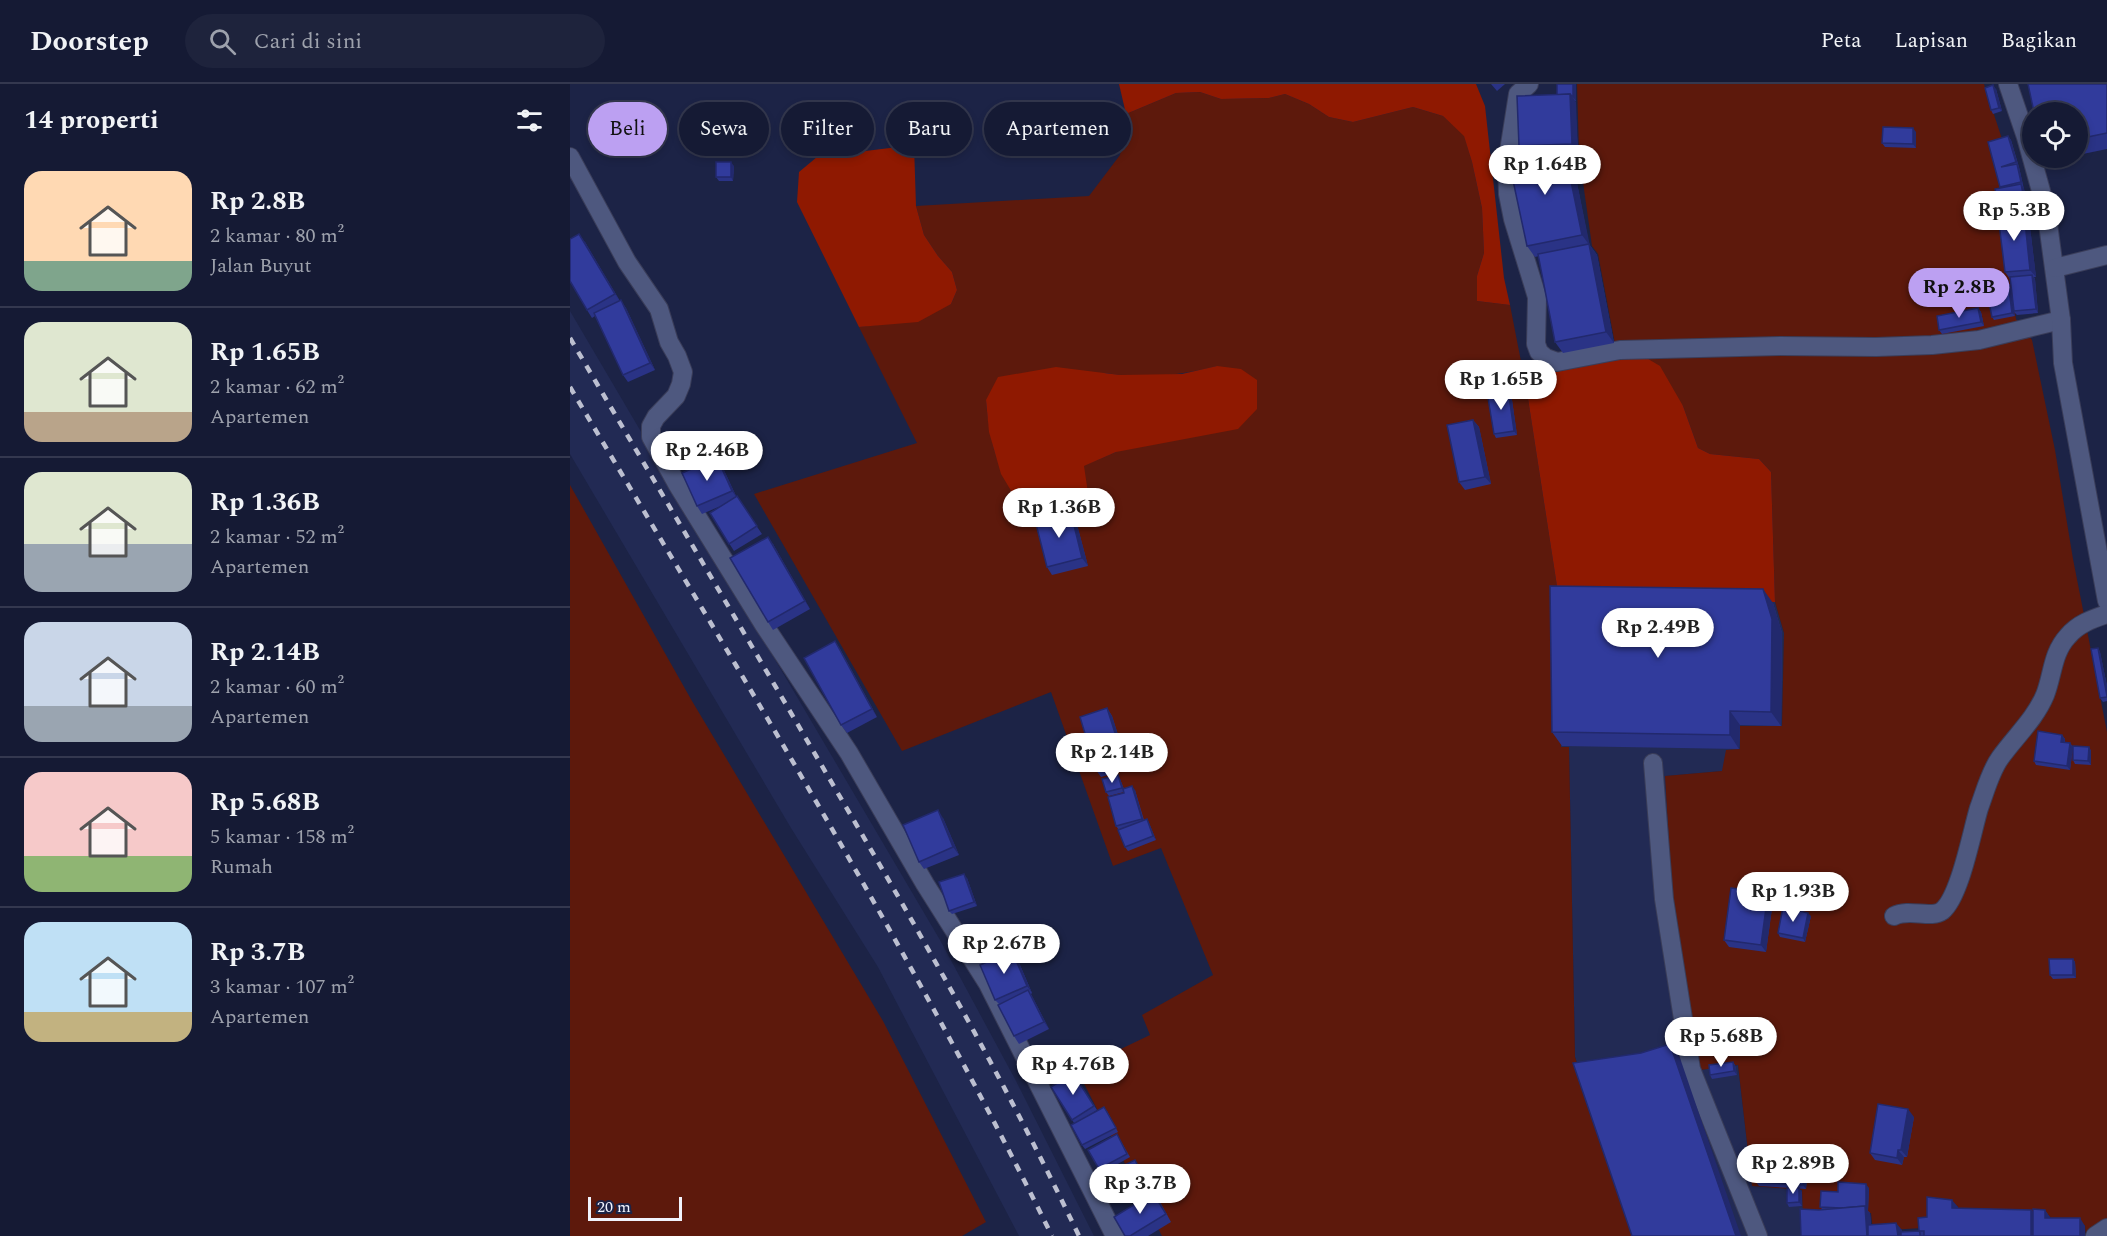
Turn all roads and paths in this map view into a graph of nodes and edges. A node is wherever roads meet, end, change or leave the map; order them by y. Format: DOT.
graph roads {
  1 [pos="1529,84"];
  2 [pos="2008,84"];
  3 [pos="570,157"];
  4 [pos="2107,255"];
  5 [pos="2055,268"];
  6 [pos="2061,320"];
  7 [pos="2107,601"];
  8 [pos="2107,614"];
  9 [pos="1653,763"];
  10 [pos="1894,916"];
  11 [pos="2107,1228"];
  12 [pos="1115,1236"];
  13 [pos="1758,1236"];
  14 [pos="2095,1236"];
  1 -- 6 [label="street"];
  2 -- 5 [label="street"];
  3 -- 12 [label="street"];
  4 -- 5 [label="street"];
  5 -- 6 [label="street"];
  6 -- 7 [label="street"];
  8 -- 10 [label="street"];
  9 -- 13 [label="street"];
  11 -- 14 [label="street"];
}
